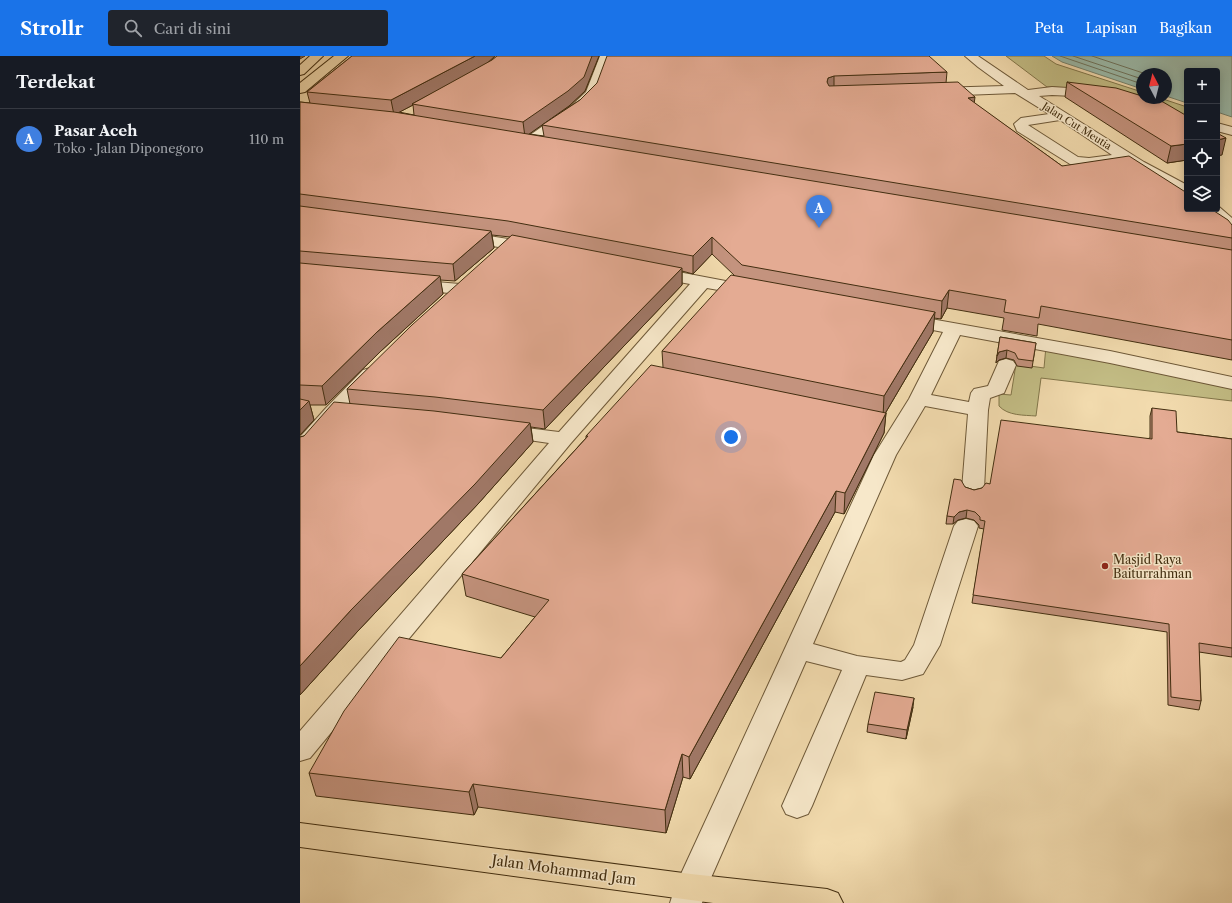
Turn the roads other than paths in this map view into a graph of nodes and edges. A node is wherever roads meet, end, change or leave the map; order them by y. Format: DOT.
graph roads {
  1 [pos="317,56"];
  2 [pos="342,56"];
  3 [pos="606,56"];
  4 [pos="971,56"];
  5 [pos="300,71"];
  6 [pos="300,89"];
  7 [pos="1020,92"];
  8 [pos="921,93"];
  9 [pos="1106,95"];
  10 [pos="1062,116"];
  11 [pos="1220,128"];
  12 [pos="1232,131"];
  13 [pos="513,140"];
  14 [pos="528,143"];
  15 [pos="551,146"];
  16 [pos="1127,157"];
  17 [pos="1184,190"];
  18 [pos="1220,208"];
  19 [pos="1217,212"];
  20 [pos="1232,214"];
  21 [pos="1232,227"];
  22 [pos="448,235"];
  23 [pos="510,244"];
  24 [pos="548,251"];
  25 [pos="494,259"];
  26 [pos="633,268"];
  27 [pos="702,282"];
  28 [pos="400,284"];
  29 [pos="771,294"];
  30 [pos="445,302"];
  31 [pos="885,316"];
  32 [pos="954,329"];
  33 [pos="380,364"];
  34 [pos="1006,365"];
  35 [pos="623,371"];
  36 [pos="646,376"];
  37 [pos="1232,383"];
  38 [pos="919,399"];
  39 [pos="978,410"];
  40 [pos="308,411"];
  41 [pos="332,413"];
  42 [pos="355,415"];
  43 [pos="486,429"];
  44 [pos="564,439"];
  45 [pos="300,450"];
  46 [pos="973,489"];
  47 [pos="966,526"];
  48 [pos="799,650"];
  49 [pos="857,665"];
  50 [pos="300,750"];
  51 [pos="797,806"];
  52 [pos="300,835"];
  53 [pos="688,895"];
  54 [pos="827,903"];
  1 -- 5 [label="main road"];
  2 -- 6 [label="main road"];
  3 -- 14 [label="street"];
  4 -- 7 [label="street, Jalan Cut Meutia"];
  7 -- 8 [label="street"];
  7 -- 9 [label="street"];
  7 -- 10 [label="street, Jalan Cut Meutia"];
  10 -- 16 [label="street, Jalan Cut Meutia"];
  10 -- 16 [label="street"];
  11 -- 12 [label="street"];
  13 -- 14 [label="main road"];
  14 -- 15 [label="main road"];
  16 -- 17 [label="street, Jalan Cut Meutia"];
  18 -- 20 [label="street"];
  19 -- 21 [label="street"];
  22 -- 23 [label="street"];
  23 -- 24 [label="street"];
  23 -- 25 [label="street"];
  26 -- 27 [label="street"];
  27 -- 29 [label="street"];
  27 -- 35 [label="street"];
  28 -- 30 [label="street"];
  31 -- 32 [label="street"];
  32 -- 37 [label="street"];
  32 -- 38 [label="street"];
  33 -- 41 [label="street"];
  34 -- 39 [label="street"];
  35 -- 36 [label="street"];
  35 -- 44 [label="street"];
  38 -- 39 [label="street"];
  38 -- 48 [label="street"];
  39 -- 46 [label="street"];
  40 -- 41 [label="street"];
  41 -- 42 [label="street"];
  41 -- 45 [label="street"];
  43 -- 44 [label="street"];
  44 -- 50 [label="street"];
  47 -- 49 [label="street"];
  48 -- 49 [label="street"];
  48 -- 53 [label="street"];
  49 -- 51 [label="street"];
  52 -- 53 [label="main road, Jalan Mohammad Jam"];
  53 -- 54 [label="main road, Jalan Mohammad Jam"];
}
